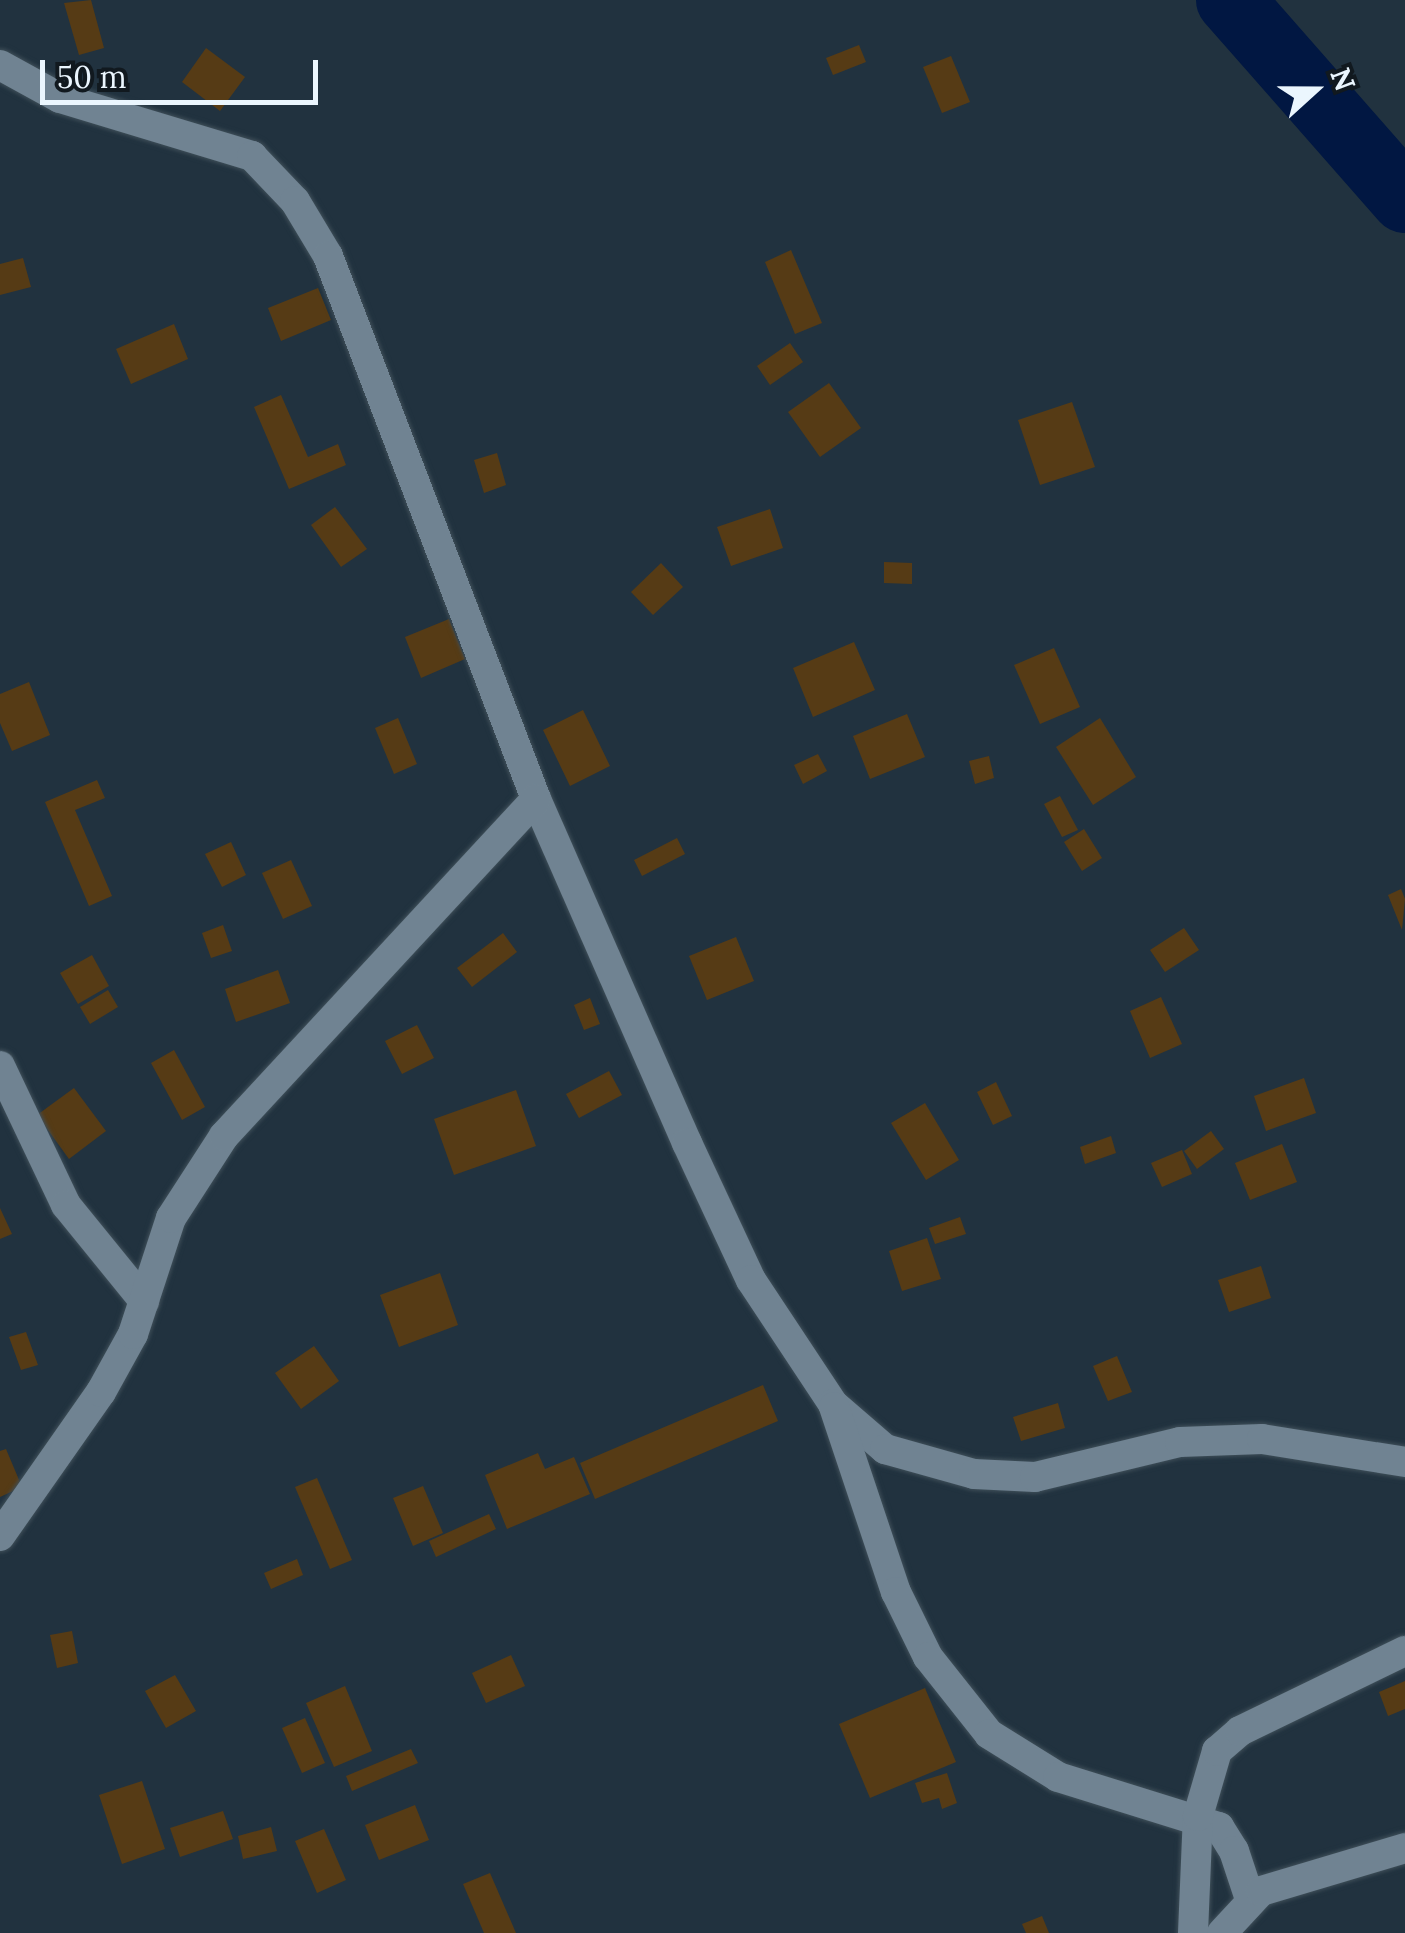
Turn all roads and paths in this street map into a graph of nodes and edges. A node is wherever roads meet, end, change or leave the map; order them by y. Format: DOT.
graph roads {
  1 [pos="0,65"];
  2 [pos="536,799"];
  3 [pos="0,1066"];
  4 [pos="144,1300"];
  5 [pos="833,1404"];
  6 [pos="1405,1462"];
  7 [pos="0,1536"];
  8 [pos="1405,1651"];
  9 [pos="1198,1816"];
  10 [pos="1405,1848"];
  11 [pos="1250,1899"];
  12 [pos="1193,1933"];
  13 [pos="1222,1933"];
  1 -- 2 [label="street"];
  2 -- 4 [label="street"];
  2 -- 5 [label="street"];
  3 -- 4 [label="street"];
  4 -- 7 [label="street"];
  5 -- 6 [label="street"];
  5 -- 9 [label="street"];
  8 -- 9 [label="street"];
  9 -- 11 [label="street"];
  9 -- 12 [label="street"];
  10 -- 11 [label="street"];
  11 -- 13 [label="street"];
}
